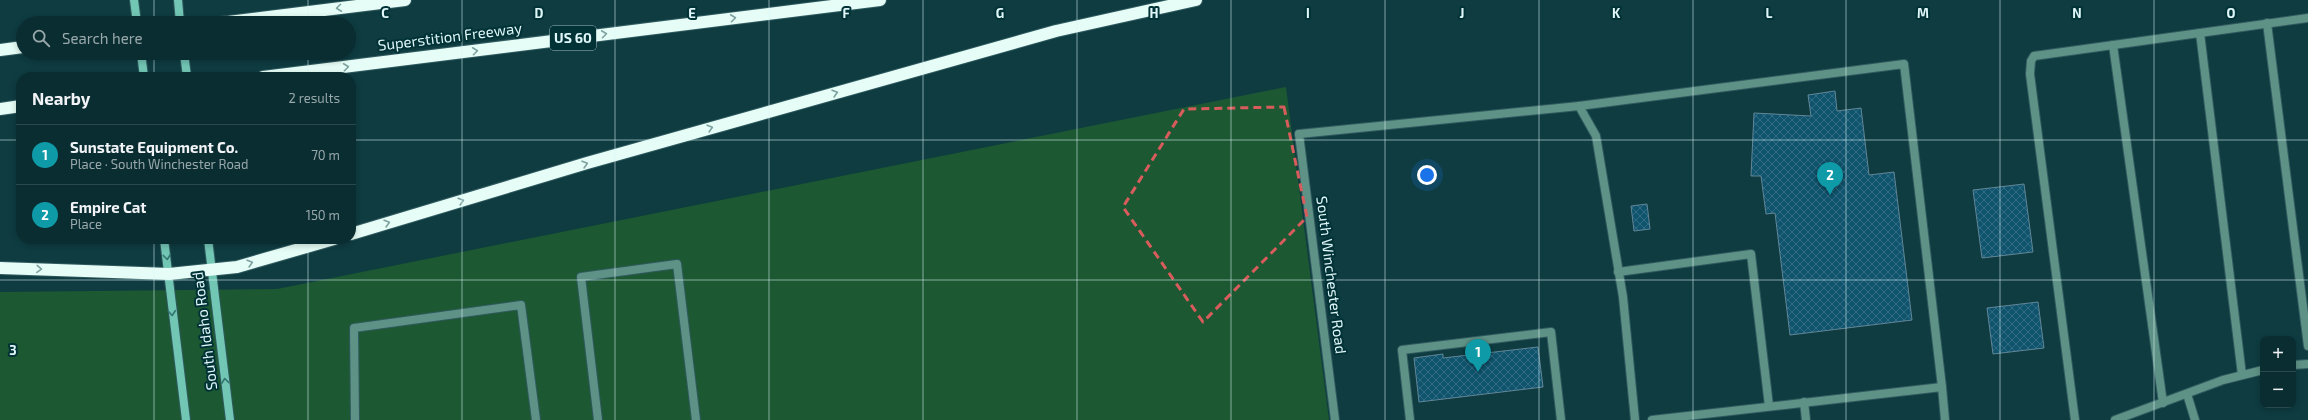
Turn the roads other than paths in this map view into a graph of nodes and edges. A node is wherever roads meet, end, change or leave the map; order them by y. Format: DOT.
graph roads {
  1 [pos="134,0"];
  2 [pos="178,0"];
  3 [pos="405,0"];
  4 [pos="880,0"];
  5 [pos="1196,0"];
  6 [pos="136,16"];
  7 [pos="179,16"];
  8 [pos="279,16"];
  9 [pos="2308,18"];
  10 [pos="2267,23"];
  11 [pos="2200,33"];
  12 [pos="2113,45"];
  13 [pos="16,48"];
  14 [pos="0,50"];
  15 [pos="142,60"];
  16 [pos="185,60"];
  17 [pos="143,72"];
  18 [pos="186,72"];
  19 [pos="304,72"];
  20 [pos="1579,106"];
  21 [pos="16,107"];
  22 [pos="0,109"];
  23 [pos="356,232"];
  24 [pos="165,244"];
  25 [pos="209,244"];
  26 [pos="317,244"];
  27 [pos="0,268"];
  28 [pos="212,270"];
  29 [pos="1618,272"];
  30 [pos="169,274"];
  31 [pos="2308,346"];
  32 [pos="2308,364"];
  33 [pos="2296,365"];
  34 [pos="2260,371"];
  35 [pos="2242,375"];
  36 [pos="1942,387"];
  37 [pos="2186,394"];
  38 [pos="1804,402"];
  39 [pos="2163,403"];
  40 [pos="1769,406"];
  41 [pos="186,420"];
  42 [pos="230,420"];
  43 [pos="355,420"];
  44 [pos="536,420"];
  45 [pos="598,420"];
  46 [pos="696,420"];
  47 [pos="1335,420"];
  48 [pos="1410,420"];
  49 [pos="1561,420"];
  50 [pos="1635,420"];
  51 [pos="1652,420"];
  52 [pos="1806,420"];
  53 [pos="1946,420"];
  54 [pos="2075,420"];
  55 [pos="2116,420"];
  56 [pos="2195,420"];
  1 -- 6 [label="main road"];
  2 -- 7 [label="main road"];
  3 -- 8 [label="highway, one-way"];
  19 -- 4 [label="highway, Superstition Freeway / US 60, one-way"];
  23 -- 5 [label="highway, one-way"];
  9 -- 10 [label="street"];
  10 -- 11 [label="street"];
  10 -- 31 [label="street"];
  11 -- 12 [label="street"];
  11 -- 35 [label="street"];
  12 -- 39 [label="street"];
  12 -- 54 [label="street"];
  13 -- 14 [label="highway"];
  15 -- 17 [label="main road"];
  16 -- 18 [label="main road"];
  20 -- 29 [label="street"];
  20 -- 36 [label="street"];
  20 -- 47 [label="street, South Winchester Road"];
  21 -- 22 [label="highway"];
  24 -- 30 [label="main road, South Idaho Road, one-way"];
  25 -- 28 [label="main road, South Idaho Road"];
  28 -- 26 [label="highway, one-way"];
  27 -- 30 [label="highway, one-way"];
  28 -- 30 [label="highway"];
  42 -- 28 [label="main road, South Idaho Road, one-way"];
  29 -- 40 [label="street"];
  29 -- 50 [label="street"];
  30 -- 41 [label="main road, South Idaho Road, one-way"];
  32 -- 33 [label="street"];
  34 -- 35 [label="street"];
  35 -- 37 [label="street"];
  36 -- 38 [label="street"];
  36 -- 53 [label="street"];
  37 -- 39 [label="street"];
  37 -- 56 [label="street"];
  38 -- 40 [label="street"];
  38 -- 52 [label="street"];
  39 -- 55 [label="street"];
  40 -- 51 [label="street"];
  43 -- 44 [label="street"];
  45 -- 46 [label="street"];
  48 -- 49 [label="street"];
}
